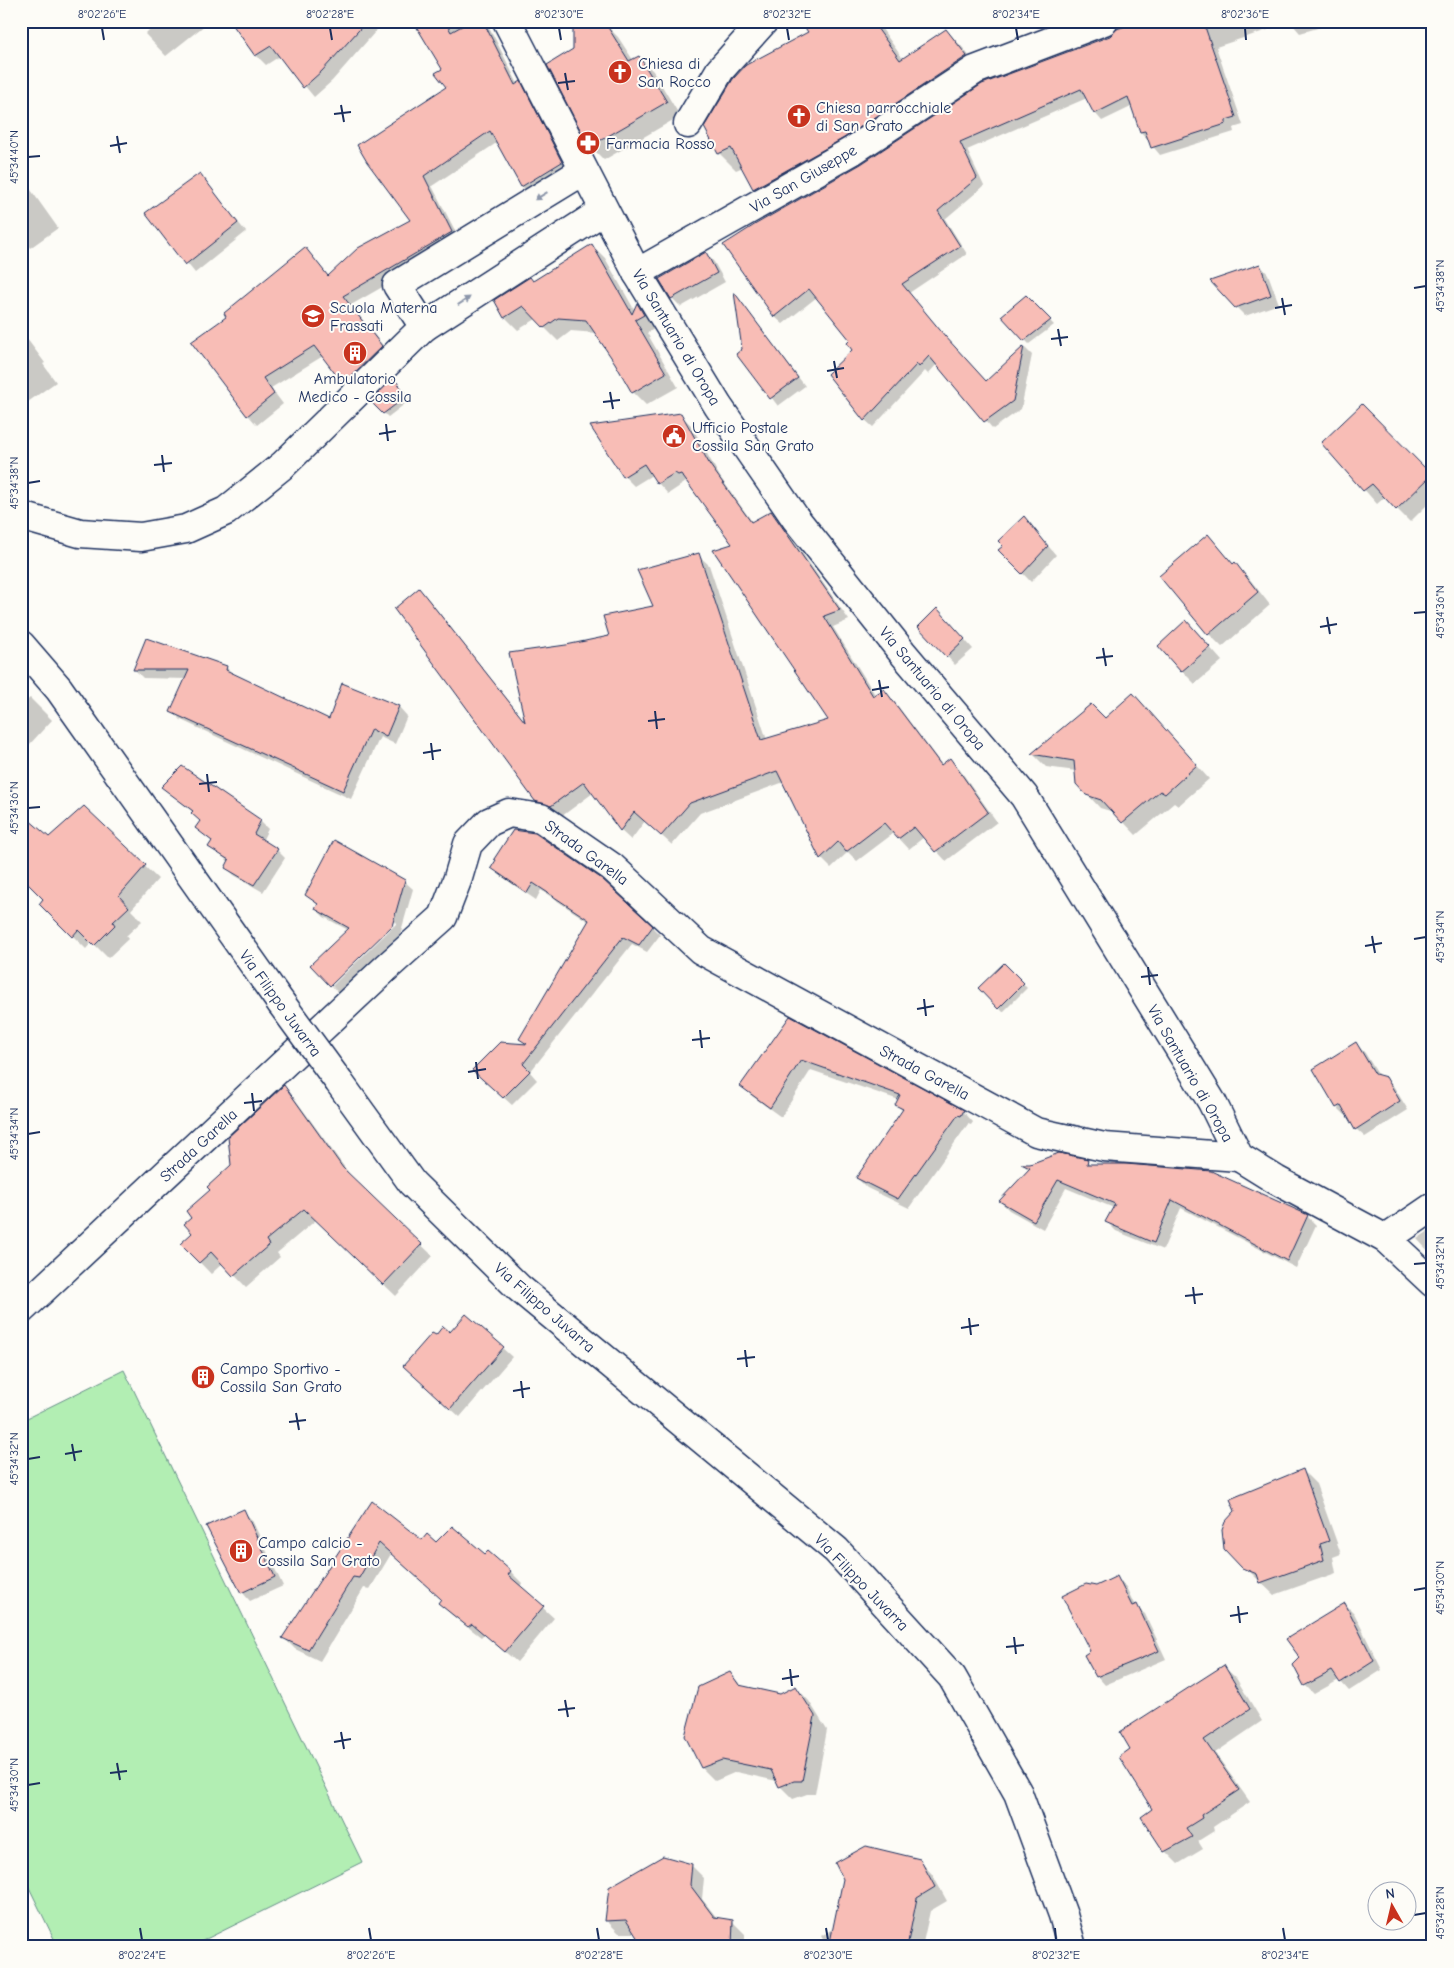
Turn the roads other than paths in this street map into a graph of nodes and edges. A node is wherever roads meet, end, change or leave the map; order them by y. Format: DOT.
graph roads {
  1 [pos="507,21"];
  2 [pos="764,21"];
  3 [pos="1104,21"];
  4 [pos="688,124"];
  5 [pos="583,171"];
  6 [pos="603,210"];
  7 [pos="637,273"];
  8 [pos="424,326"];
  9 [pos="21,516"];
  10 [pos="21,645"];
  11 [pos="1239,1157"];
  12 [pos="1433,1207"];
  13 [pos="1386,1239"];
  14 [pos="1433,1283"];
  15 [pos="21,1310"];
  16 [pos="1072,1947"];
  1 -- 5 [label="street, Via Santuario di Oropa"];
  2 -- 4 [label="street"];
  3 -- 7 [label="street, Via San Giuseppe"];
  5 -- 6 [label="street, Via Santuario di Oropa"];
  5 -- 8 [label="street, one-way"];
  6 -- 7 [label="street, Via Santuario di Oropa"];
  8 -- 6 [label="street, one-way"];
  7 -- 11 [label="street, Via Santuario di Oropa"];
  8 -- 9 [label="street"];
  10 -- 16 [label="street, Via Filippo Juvarra, bridge"];
  11 -- 13 [label="street, Via Santuario di Oropa"];
  11 -- 15 [label="street, Strada Garella"];
  12 -- 13 [label="street"];
  13 -- 14 [label="street, Via Santuario di Oropa"];
}
